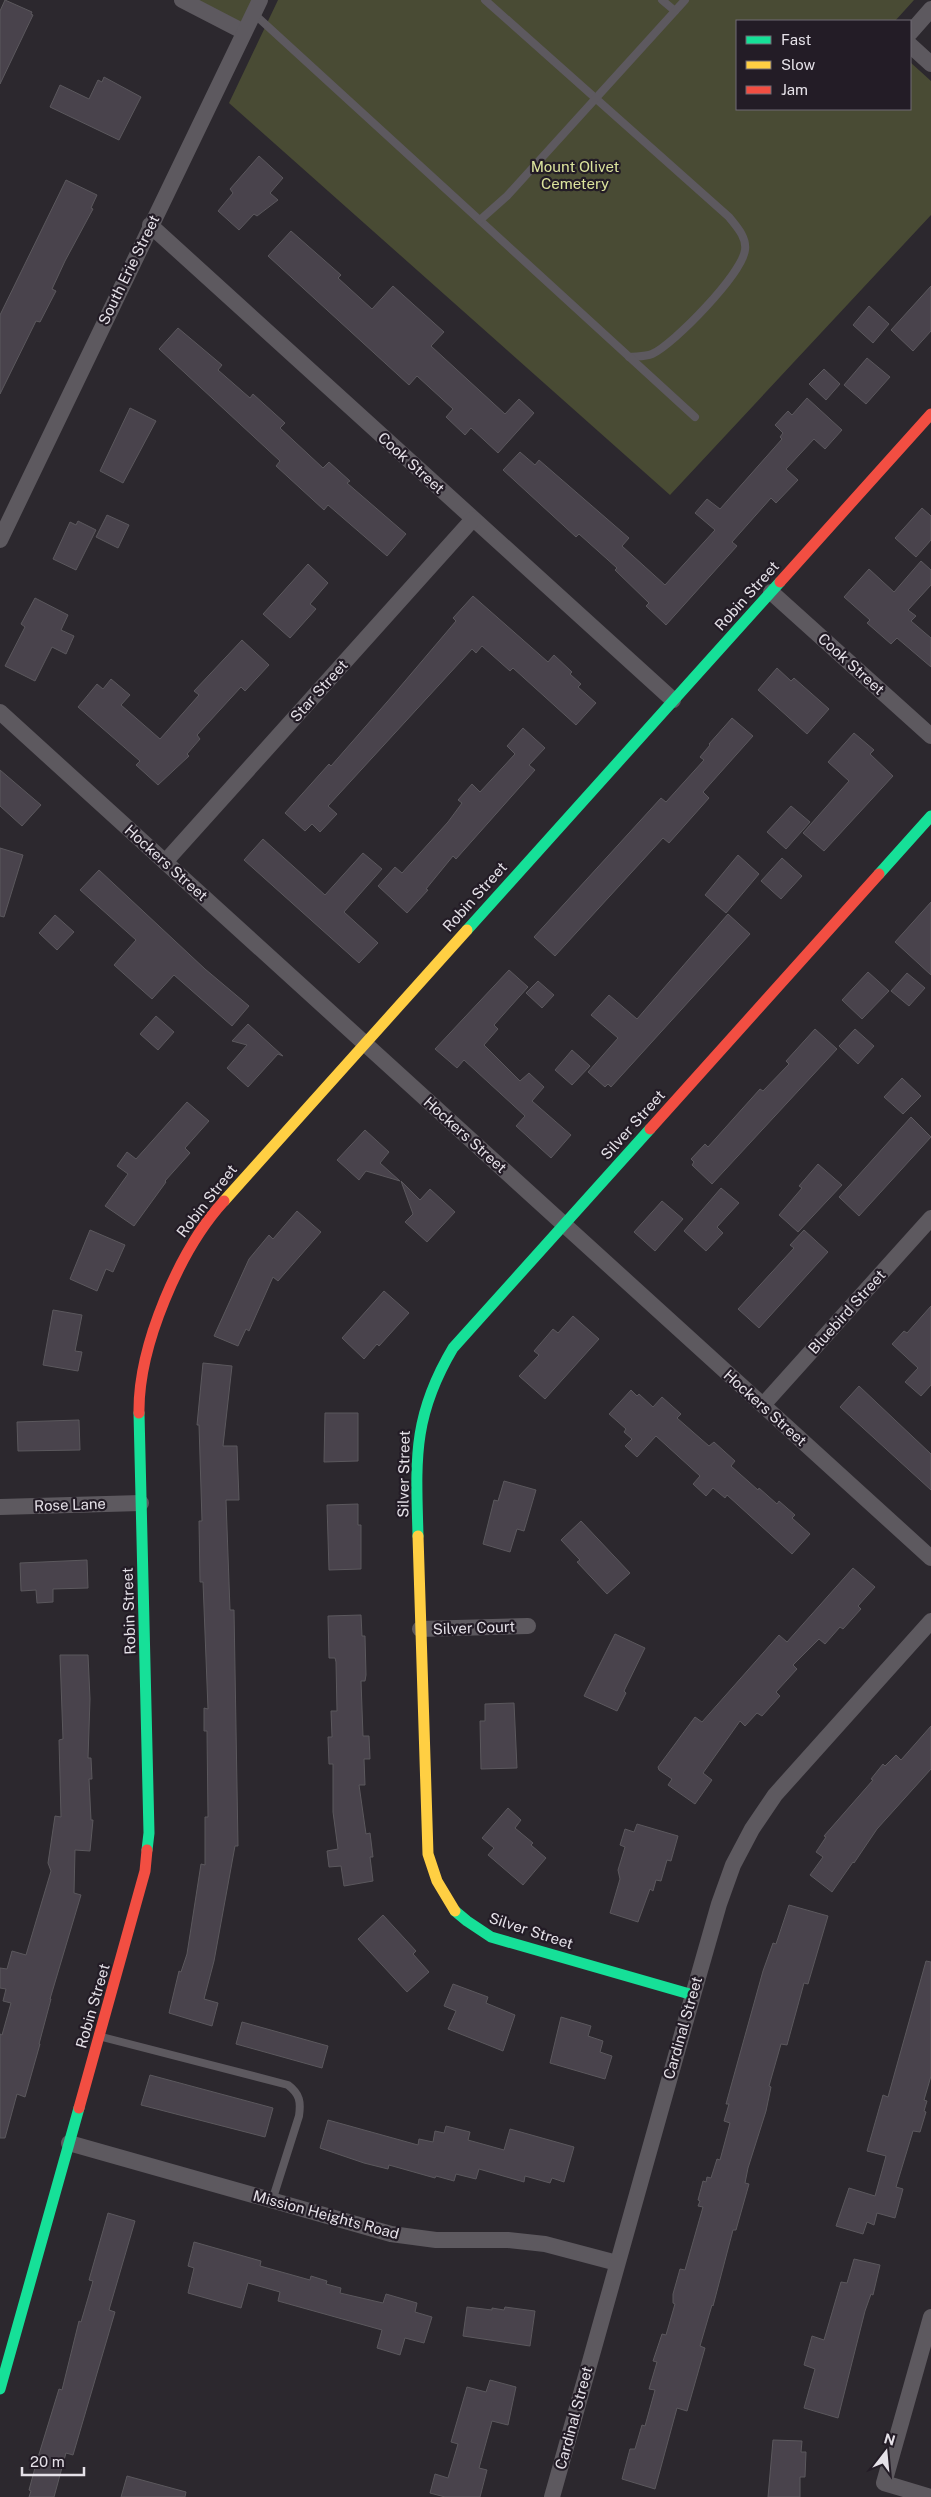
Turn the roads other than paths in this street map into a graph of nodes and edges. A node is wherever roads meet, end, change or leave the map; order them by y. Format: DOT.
graph roads {
  1 [pos="182,0"];
  2 [pos="485,0"];
  3 [pos="662,0"];
  4 [pos="685,0"];
  5 [pos="256,6"];
  6 [pos="931,9"];
  7 [pos="675,11"];
  8 [pos="244,32"];
  9 [pos="911,32"];
  10 [pos="911,46"];
  11 [pos="931,64"];
  12 [pos="596,98"];
  13 [pos="480,220"];
  14 [pos="150,225"];
  15 [pos="629,357"];
  16 [pos="931,414"];
  17 [pos="695,417"];
  18 [pos="473,519"];
  19 [pos="0,540"];
  20 [pos="771,592"];
  21 [pos="672,700"];
  22 [pos="0,712"];
  23 [pos="931,736"];
  24 [pos="931,816"];
  25 [pos="165,862"];
  26 [pos="364,1043"];
  27 [pos="931,1218"];
  28 [pos="564,1224"];
  29 [pos="763,1405"];
  30 [pos="141,1503"];
  31 [pos="0,1507"];
  32 [pos="931,1558"];
  33 [pos="931,1621"];
  34 [pos="528,1626"];
  35 [pos="420,1629"];
  36 [pos="693,1995"];
  37 [pos="100,2036"];
  38 [pos="69,2144"];
  39 [pos="272,2200"];
  40 [pos="617,2263"];
  41 [pos="931,2317"];
  42 [pos="0,2389"];
  43 [pos="552,2497"];
  44 [pos="931,2497"];
  1 -- 8 [label="street"];
  2 -- 12 [label="lane"];
  3 -- 7 [label="lane"];
  4 -- 7 [label="lane"];
  5 -- 8 [label="street, South Erie Street"];
  5 -- 13 [label="lane"];
  6 -- 9 [label="street"];
  7 -- 12 [label="lane"];
  8 -- 14 [label="street, South Erie Street"];
  10 -- 11 [label="street"];
  12 -- 13 [label="lane"];
  12 -- 15 [label="lane"];
  13 -- 15 [label="lane"];
  14 -- 18 [label="street, Cook Street"];
  14 -- 19 [label="street, South Erie Street"];
  15 -- 17 [label="lane"];
  16 -- 20 [label="street, Robin Street"];
  18 -- 21 [label="street, Cook Street"];
  18 -- 25 [label="street, Star Street"];
  20 -- 21 [label="street, Robin Street"];
  20 -- 23 [label="street, Cook Street"];
  21 -- 26 [label="street, Robin Street"];
  22 -- 25 [label="street, Hockers Street"];
  24 -- 28 [label="street, Silver Street"];
  25 -- 26 [label="street, Hockers Street"];
  26 -- 28 [label="street, Hockers Street"];
  26 -- 30 [label="street, Robin Street"];
  27 -- 29 [label="street, Bluebird Street"];
  28 -- 29 [label="street, Hockers Street"];
  28 -- 35 [label="street, Silver Street"];
  29 -- 32 [label="street, Hockers Street"];
  30 -- 31 [label="street, Rose Lane"];
  30 -- 37 [label="street, Robin Street"];
  33 -- 36 [label="street, Cardinal Street"];
  34 -- 35 [label="street, Silver Court"];
  35 -- 36 [label="street, Silver Street"];
  36 -- 40 [label="street, Cardinal Street"];
  37 -- 38 [label="street, Robin Street"];
  37 -- 39 [label="lane"];
  38 -- 39 [label="street, Mission Heights Road"];
  38 -- 42 [label="street, Robin Street"];
  39 -- 40 [label="street, Mission Heights Road"];
  40 -- 43 [label="street, Cardinal Street"];
  41 -- 44 [label="street"];
}
